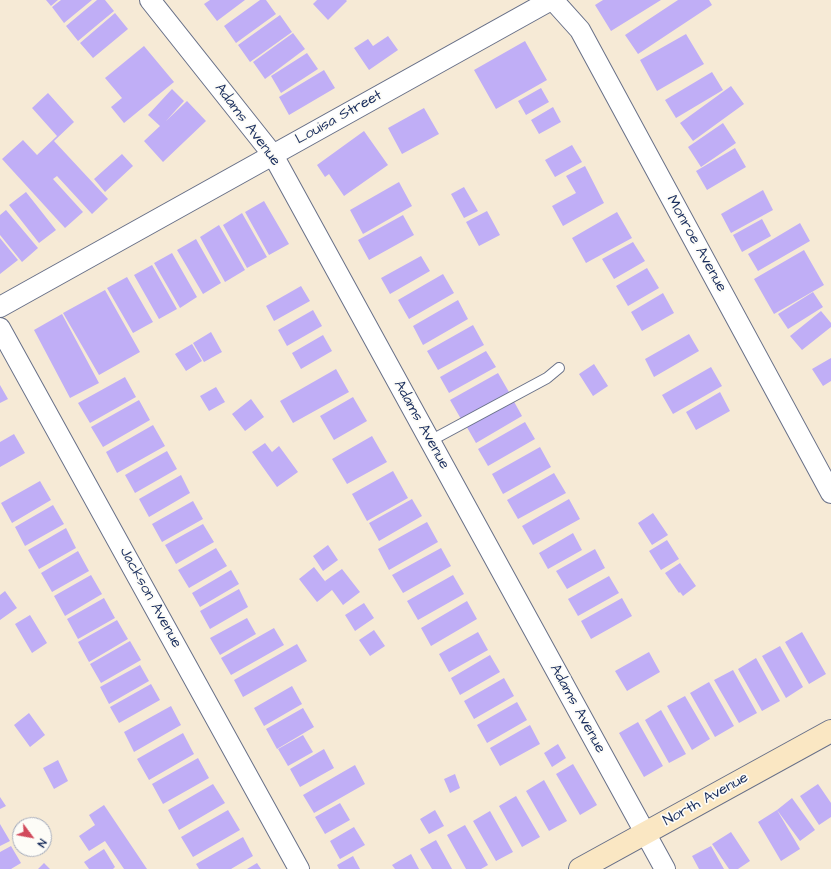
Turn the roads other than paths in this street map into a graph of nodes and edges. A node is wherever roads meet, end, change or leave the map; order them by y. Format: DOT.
graph roads {
  1 [pos="150,0"];
  2 [pos="552,0"];
  3 [pos="273,155"];
  4 [pos="0,307"];
  5 [pos="0,328"];
  6 [pos="558,368"];
  7 [pos="430,441"];
  8 [pos="831,493"];
  9 [pos="831,731"];
  10 [pos="645,833"];
  11 [pos="299,869"];
  12 [pos="580,869"];
  13 [pos="665,869"];
  1 -- 3 [label="street, Adams Avenue"];
  2 -- 3 [label="street, Louisa Street"];
  2 -- 8 [label="street, Monroe Avenue"];
  3 -- 4 [label="street, Louisa Street"];
  3 -- 7 [label="street, Adams Avenue"];
  5 -- 11 [label="street, Jackson Avenue"];
  6 -- 7 [label="lane"];
  7 -- 10 [label="street, Adams Avenue"];
  9 -- 10 [label="main road, North Avenue"];
  10 -- 12 [label="main road, North Avenue"];
  10 -- 13 [label="street, Adams Avenue"];
}
